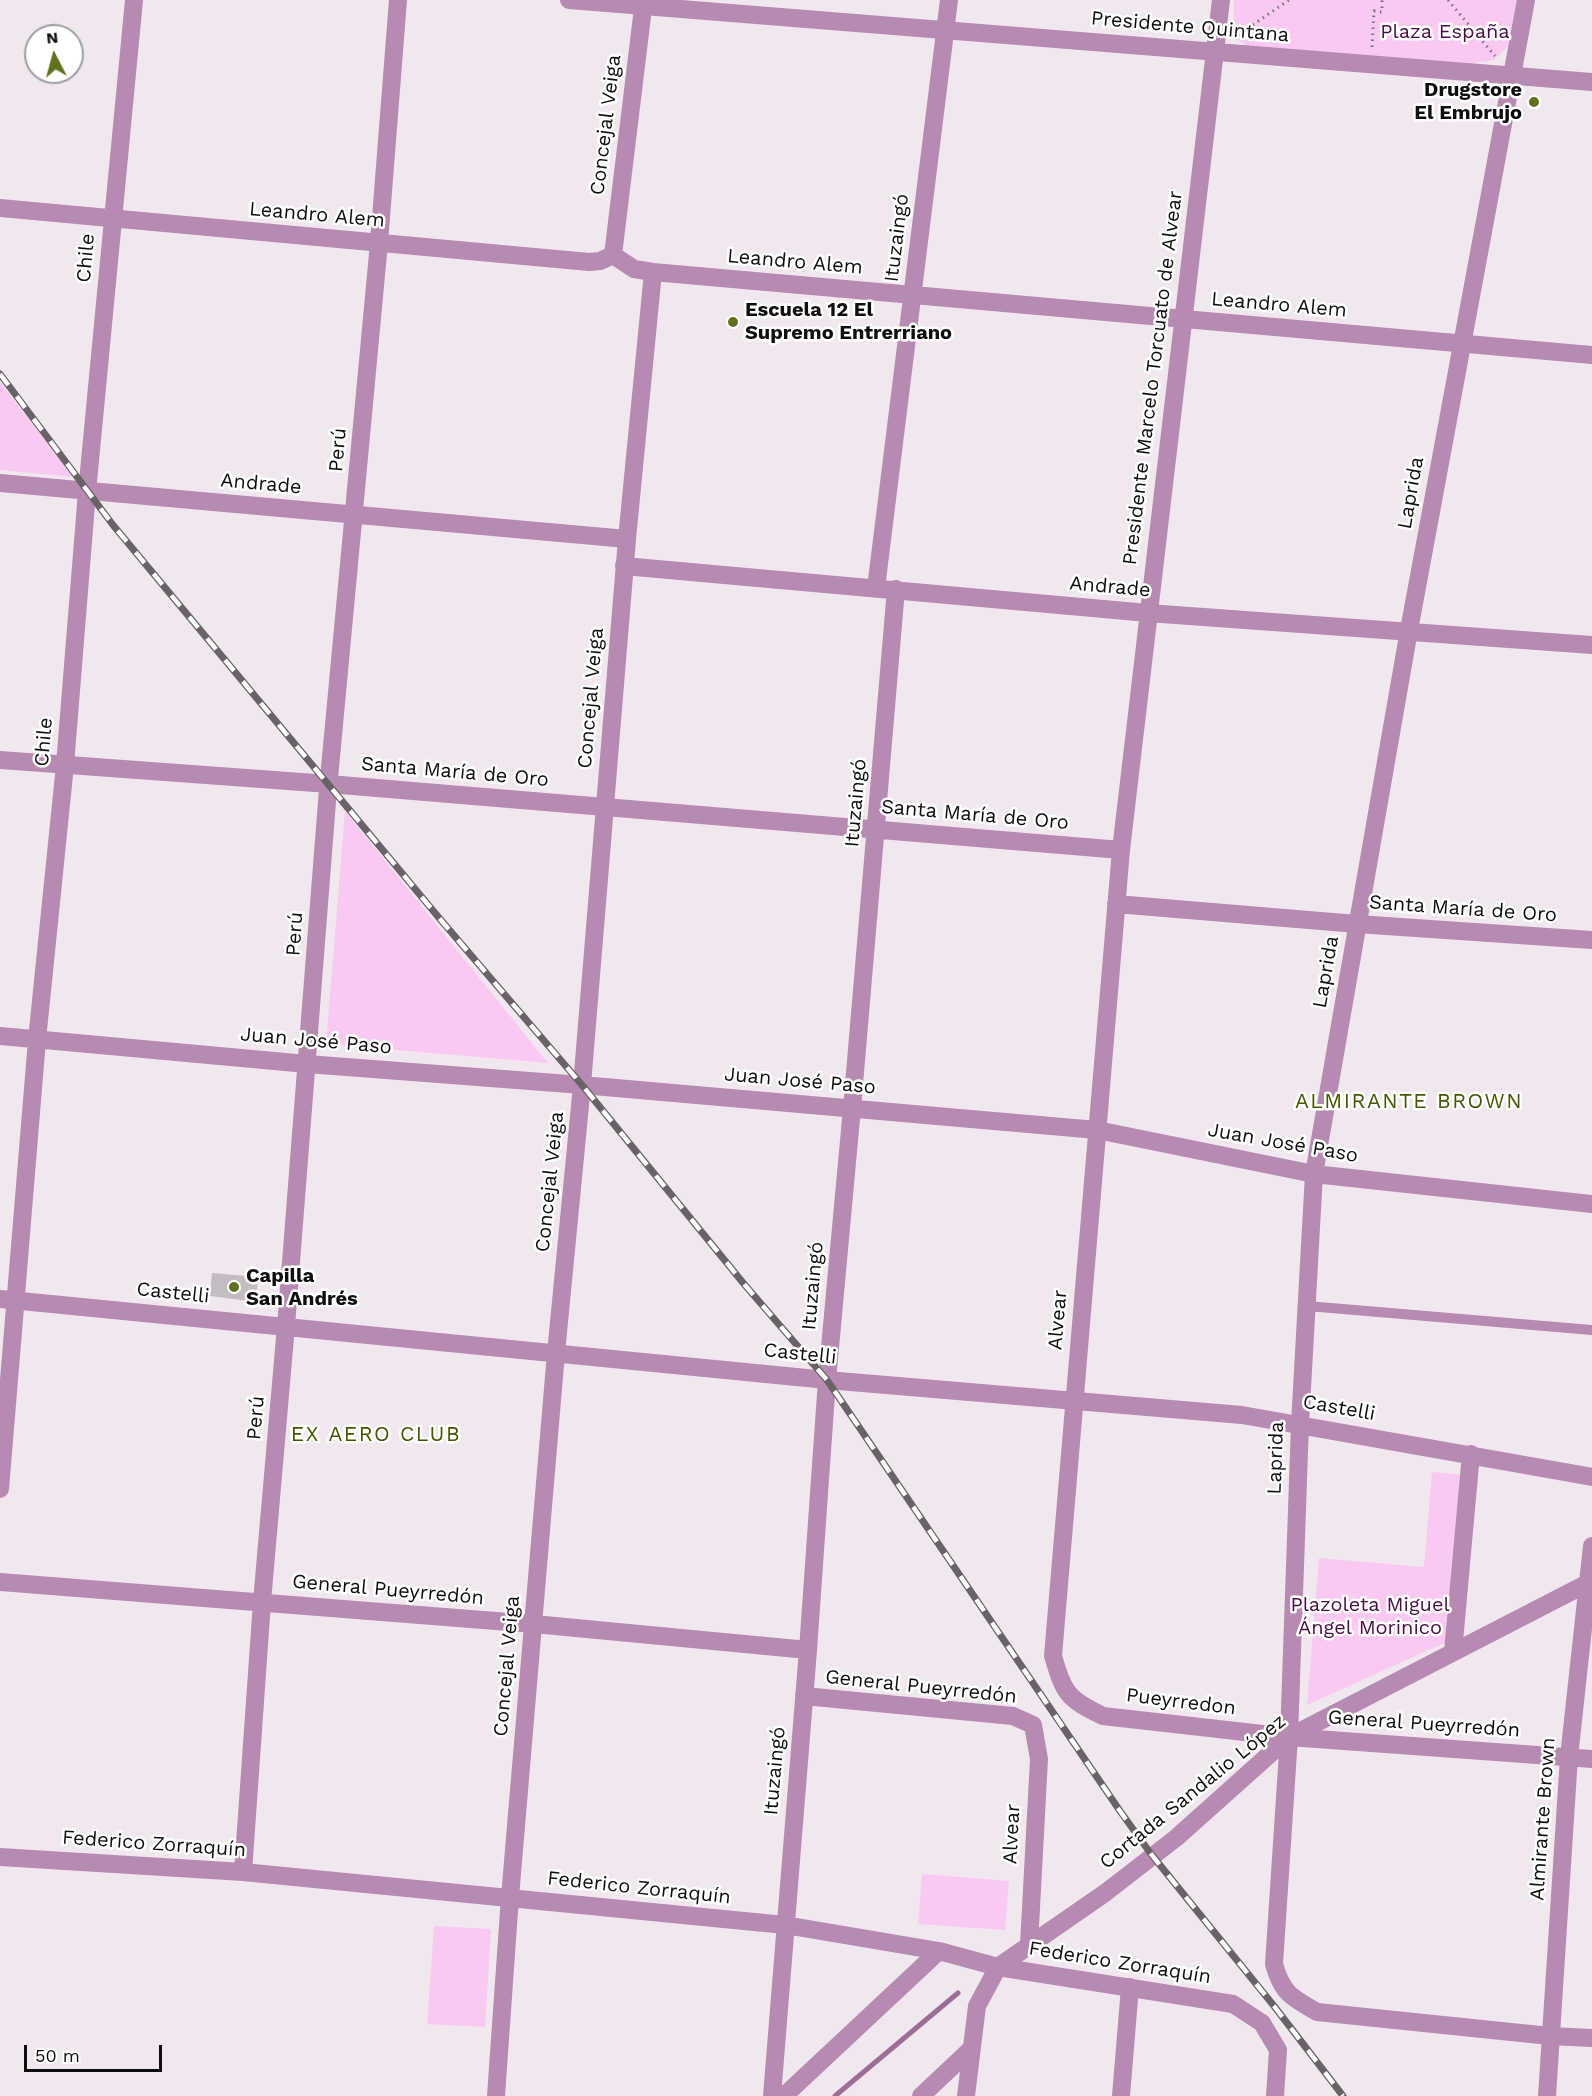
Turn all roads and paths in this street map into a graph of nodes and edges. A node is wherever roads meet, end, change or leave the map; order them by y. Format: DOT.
graph roads {
  1 [pos="134,0"];
  2 [pos="398,0"];
  3 [pos="570,0"];
  4 [pos="949,0"];
  5 [pos="1221,0"];
  6 [pos="1289,0"];
  7 [pos="1382,0"];
  8 [pos="1448,0"];
  9 [pos="1526,0"];
  10 [pos="643,3"];
  11 [pos="945,30"];
  12 [pos="1214,51"];
  13 [pos="1371,64"];
  14 [pos="1512,76"];
  15 [pos="1592,82"];
  16 [pos="0,208"];
  17 [pos="112,219"];
  18 [pos="379,243"];
  19 [pos="613,255"];
  20 [pos="652,272"];
  21 [pos="912,295"];
  22 [pos="1183,319"];
  23 [pos="1461,344"];
  24 [pos="1592,355"];
  25 [pos="0,483"];
  26 [pos="87,492"];
  27 [pos="355,514"];
  28 [pos="627,539"];
  29 [pos="624,566"];
  30 [pos="876,588"];
  31 [pos="896,589"];
  32 [pos="1148,613"];
  33 [pos="1409,630"];
  34 [pos="1592,645"];
  35 [pos="0,760"];
  36 [pos="65,765"];
  37 [pos="329,784"];
  38 [pos="605,807"];
  39 [pos="876,829"];
  40 [pos="1121,850"];
  41 [pos="1116,904"];
  42 [pos="1357,924"];
  43 [pos="1592,940"];
  44 [pos="0,1036"];
  45 [pos="37,1040"];
  46 [pos="307,1064"];
  47 [pos="582,1085"];
  48 [pos="852,1108"];
  49 [pos="1097,1131"];
  50 [pos="1314,1174"];
  51 [pos="1592,1204"];
  52 [pos="7,1299"];
  53 [pos="1307,1306"];
  54 [pos="286,1326"];
  55 [pos="1592,1329"];
  56 [pos="556,1353"];
  57 [pos="827,1380"];
  58 [pos="1074,1401"];
  59 [pos="1300,1424"];
  60 [pos="1471,1454"];
  61 [pos="1592,1476"];
  62 [pos="0,1489"];
  63 [pos="1592,1546"];
  64 [pos="0,1582"];
  65 [pos="1586,1584"];
  66 [pos="262,1602"];
  67 [pos="534,1624"];
  68 [pos="808,1650"];
  69 [pos="1453,1652"];
  70 [pos="804,1696"];
  71 [pos="1104,1716"];
  72 [pos="1033,1725"];
  73 [pos="1289,1737"];
  74 [pos="1569,1757"];
  75 [pos="1592,1759"];
  76 [pos="0,1857"];
  77 [pos="243,1872"];
  78 [pos="510,1898"];
  79 [pos="785,1925"];
  80 [pos="1029,1946"];
  81 [pos="939,1951"];
  82 [pos="998,1966"];
  83 [pos="1130,1987"];
  84 [pos="1550,2036"];
  85 [pos="1592,2038"];
  86 [pos="972,2048"];
  87 [pos="496,2096"];
  88 [pos="772,2096"];
  89 [pos="784,2096"];
  90 [pos="921,2096"];
  91 [pos="966,2096"];
  92 [pos="1122,2096"];
  93 [pos="1275,2096"];
  94 [pos="1547,2096"];
  1 -- 17 [label="street, Chile"];
  2 -- 18 [label="street, Perú"];
  3 -- 10 [label="street, Presidente Quintana"];
  4 -- 11 [label="street, Ituzaingó"];
  5 -- 12 [label="street, Presidente Marcelo Torcuato de Alvear"];
  6 -- 12 [label="path"];
  7 -- 13 [label="path"];
  8 -- 14 [label="path"];
  9 -- 14 [label="street, Laprida"];
  10 -- 11 [label="street, Presidente Quintana"];
  10 -- 19 [label="street, Concejal Veiga"];
  11 -- 12 [label="street, Presidente Quintana"];
  11 -- 21 [label="street, Ituzaingó"];
  12 -- 13 [label="street, Presidente Quintana"];
  12 -- 22 [label="street, Presidente Marcelo Torcuato de Alvear"];
  13 -- 14 [label="street, Presidente Quintana"];
  14 -- 15 [label="street, Presidente Quintana"];
  14 -- 23 [label="street, Laprida"];
  16 -- 17 [label="street, Leandro Alem"];
  17 -- 18 [label="street, Leandro Alem"];
  17 -- 26 [label="street, Chile"];
  18 -- 19 [label="street, Leandro Alem"];
  18 -- 27 [label="street, Perú"];
  19 -- 20 [label="street, Leandro Alem"];
  20 -- 21 [label="street, Leandro Alem"];
  20 -- 28 [label="street, Concejal Veiga"];
  21 -- 22 [label="street, Leandro Alem"];
  21 -- 30 [label="street, Ituzaingó"];
  22 -- 23 [label="street, Leandro Alem"];
  22 -- 32 [label="street, Presidente Marcelo Torcuato de Alvear"];
  23 -- 24 [label="street, Leandro Alem"];
  23 -- 33 [label="street, Laprida"];
  25 -- 26 [label="street, Andrade"];
  26 -- 27 [label="street, Andrade"];
  26 -- 36 [label="street, Chile"];
  27 -- 28 [label="street, Andrade"];
  27 -- 37 [label="street, Perú"];
  28 -- 29 [label="street, Concejal Veiga"];
  29 -- 30 [label="street, Andrade"];
  29 -- 38 [label="street, Concejal Veiga"];
  30 -- 31 [label="street, Andrade"];
  31 -- 32 [label="street, Andrade"];
  31 -- 39 [label="street, Ituzaingó"];
  32 -- 33 [label="street, Andrade"];
  32 -- 40 [label="street, Presidente Marcelo Torcuato de Alvear"];
  33 -- 34 [label="street, Andrade"];
  33 -- 42 [label="street, Laprida"];
  35 -- 36 [label="street, Santa María de Oro"];
  36 -- 37 [label="street, Santa María de Oro"];
  36 -- 45 [label="street, Chile"];
  37 -- 38 [label="street, Santa María de Oro"];
  37 -- 46 [label="street, Perú"];
  38 -- 39 [label="street, Santa María de Oro"];
  38 -- 47 [label="street, Concejal Veiga"];
  39 -- 40 [label="street, Santa María de Oro"];
  39 -- 48 [label="street, Ituzaingó"];
  40 -- 41 [label="street, Presidente Marcelo Torcuato de Alvear"];
  41 -- 42 [label="street, Santa María de Oro"];
  41 -- 49 [label="street, Alvear"];
  42 -- 43 [label="street, Santa María de Oro"];
  42 -- 50 [label="street, Laprida"];
  44 -- 45 [label="street, Juan José Paso"];
  45 -- 46 [label="street, Juan José Paso"];
  45 -- 52 [label="street, Chile"];
  46 -- 47 [label="street, Juan José Paso"];
  46 -- 54 [label="street, Perú"];
  47 -- 48 [label="street, Juan José Paso"];
  47 -- 56 [label="street, Concejal Veiga"];
  48 -- 49 [label="street, Juan José Paso"];
  48 -- 57 [label="street, Ituzaingó"];
  49 -- 50 [label="street, Juan José Paso"];
  49 -- 58 [label="street, Alvear"];
  50 -- 51 [label="street, Juan José Paso"];
  50 -- 53 [label="street, Laprida"];
  52 -- 54 [label="street, Castelli"];
  52 -- 62 [label="street, Chile"];
  53 -- 55 [label="lane"];
  53 -- 59 [label="street, Laprida"];
  54 -- 56 [label="street, Castelli"];
  54 -- 66 [label="street, Perú"];
  56 -- 57 [label="street, Castelli"];
  56 -- 67 [label="street, Concejal Veiga"];
  57 -- 58 [label="street, Castelli"];
  57 -- 68 [label="street, Ituzaingó"];
  58 -- 59 [label="street, Castelli"];
  58 -- 71 [label="street, Alvear"];
  59 -- 60 [label="street, Castelli"];
  59 -- 73 [label="street, Laprida"];
  60 -- 61 [label="street, Castelli"];
  60 -- 69 [label="street"];
  63 -- 65 [label="street, Almirante Brown"];
  64 -- 66 [label="street, General Pueyrredón"];
  65 -- 69 [label="street, Cortada Sandalio López"];
  65 -- 74 [label="street, Almirante Brown"];
  66 -- 67 [label="street, General Pueyrredón"];
  66 -- 77 [label="street, Perú"];
  67 -- 68 [label="street, General Pueyrredón"];
  67 -- 78 [label="street, Concejal Veiga"];
  68 -- 70 [label="street, Ituzaingó"];
  69 -- 73 [label="street, Cortada Sandalio López"];
  70 -- 72 [label="street, General Pueyrredón"];
  70 -- 79 [label="street, Ituzaingó"];
  71 -- 73 [label="street, Pueyrredon"];
  72 -- 80 [label="street, Alvear"];
  73 -- 74 [label="street, General Pueyrredón"];
  73 -- 80 [label="street, Cortada Sandalio López"];
  73 -- 84 [label="street, Laprida"];
  74 -- 75 [label="street, General Pueyrredón"];
  74 -- 84 [label="street, Almirante Brown"];
  76 -- 77 [label="street, Federico Zorraquín"];
  77 -- 78 [label="street, Federico Zorraquín"];
  78 -- 79 [label="street, Federico Zorraquín"];
  78 -- 87 [label="street, Concejal Veiga"];
  79 -- 81 [label="street, Federico Zorraquín"];
  79 -- 88 [label="street, Ituzaingó"];
  80 -- 82 [label="street, Cortada Sandalio López"];
  81 -- 82 [label="street, Federico Zorraquín"];
  81 -- 89 [label="street"];
  82 -- 83 [label="street, Federico Zorraquín"];
  82 -- 86 [label="street"];
  83 -- 92 [label="street"];
  83 -- 93 [label="street, Federico Zorraquín"];
  84 -- 85 [label="street"];
  84 -- 94 [label="street, Almirante Brown"];
  86 -- 90 [label="street"];
  86 -- 91 [label="street"];
}
